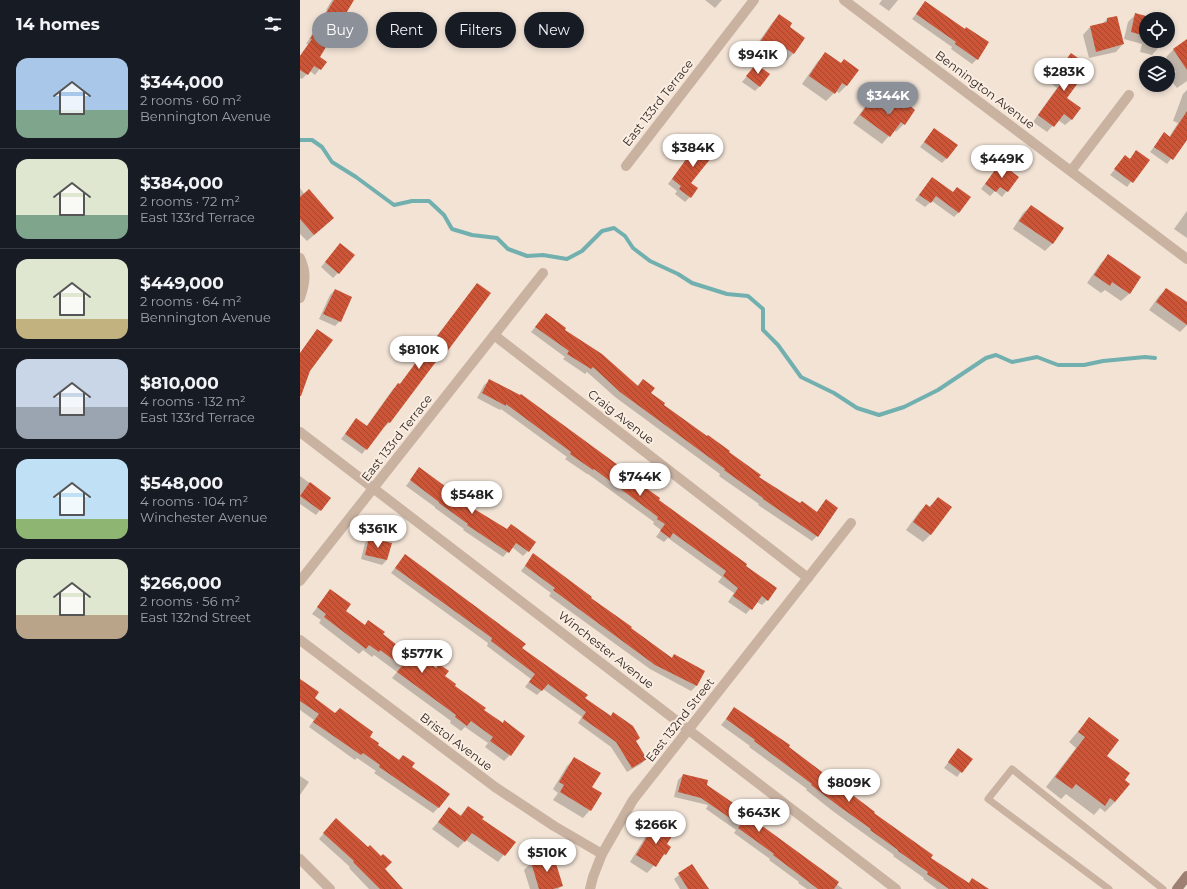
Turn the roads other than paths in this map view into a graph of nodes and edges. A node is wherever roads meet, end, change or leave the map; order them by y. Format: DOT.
graph roads {
  1 [pos="754,0"];
  2 [pos="844,0"];
  3 [pos="1129,96"];
  4 [pos="626,166"];
  5 [pos="1071,171"];
  6 [pos="300,258"];
  7 [pos="1187,259"];
  8 [pos="543,273"];
  9 [pos="300,298"];
  10 [pos="494,335"];
  11 [pos="300,432"];
  12 [pos="374,488"];
  13 [pos="851,523"];
  14 [pos="808,578"];
  15 [pos="300,581"];
  16 [pos="300,640"];
  17 [pos="688,730"];
  18 [pos="602,854"];
  19 [pos="300,859"];
  20 [pos="1187,876"];
  21 [pos="330,889"];
  22 [pos="590,889"];
  23 [pos="896,889"];
  24 [pos="1109,889"];
  25 [pos="1163,889"];
  26 [pos="1177,889"];
  1 -- 4 [label="street, East 133rd Terrace"];
  2 -- 5 [label="street, Bennington Avenue"];
  3 -- 5 [label="street"];
  5 -- 7 [label="street, Bennington Avenue"];
  6 -- 9 [label="street"];
  8 -- 10 [label="street, East 133rd Terrace"];
  10 -- 12 [label="street, East 133rd Terrace"];
  10 -- 14 [label="street, Craig Avenue"];
  11 -- 12 [label="street, Winchester Avenue"];
  12 -- 15 [label="street, East 133rd Terrace"];
  12 -- 17 [label="street, Winchester Avenue"];
  13 -- 14 [label="street, East 132nd Street"];
  14 -- 17 [label="street, East 132nd Street"];
  16 -- 18 [label="street, Bristol Avenue"];
  17 -- 18 [label="street, East 132nd Street"];
  17 -- 23 [label="street, Winchester Avenue"];
  18 -- 22 [label="street, East 132nd Street"];
  19 -- 21 [label="street"];
  20 -- 26 [label="main road"];
  24 -- 25 [label="lane"];
}
